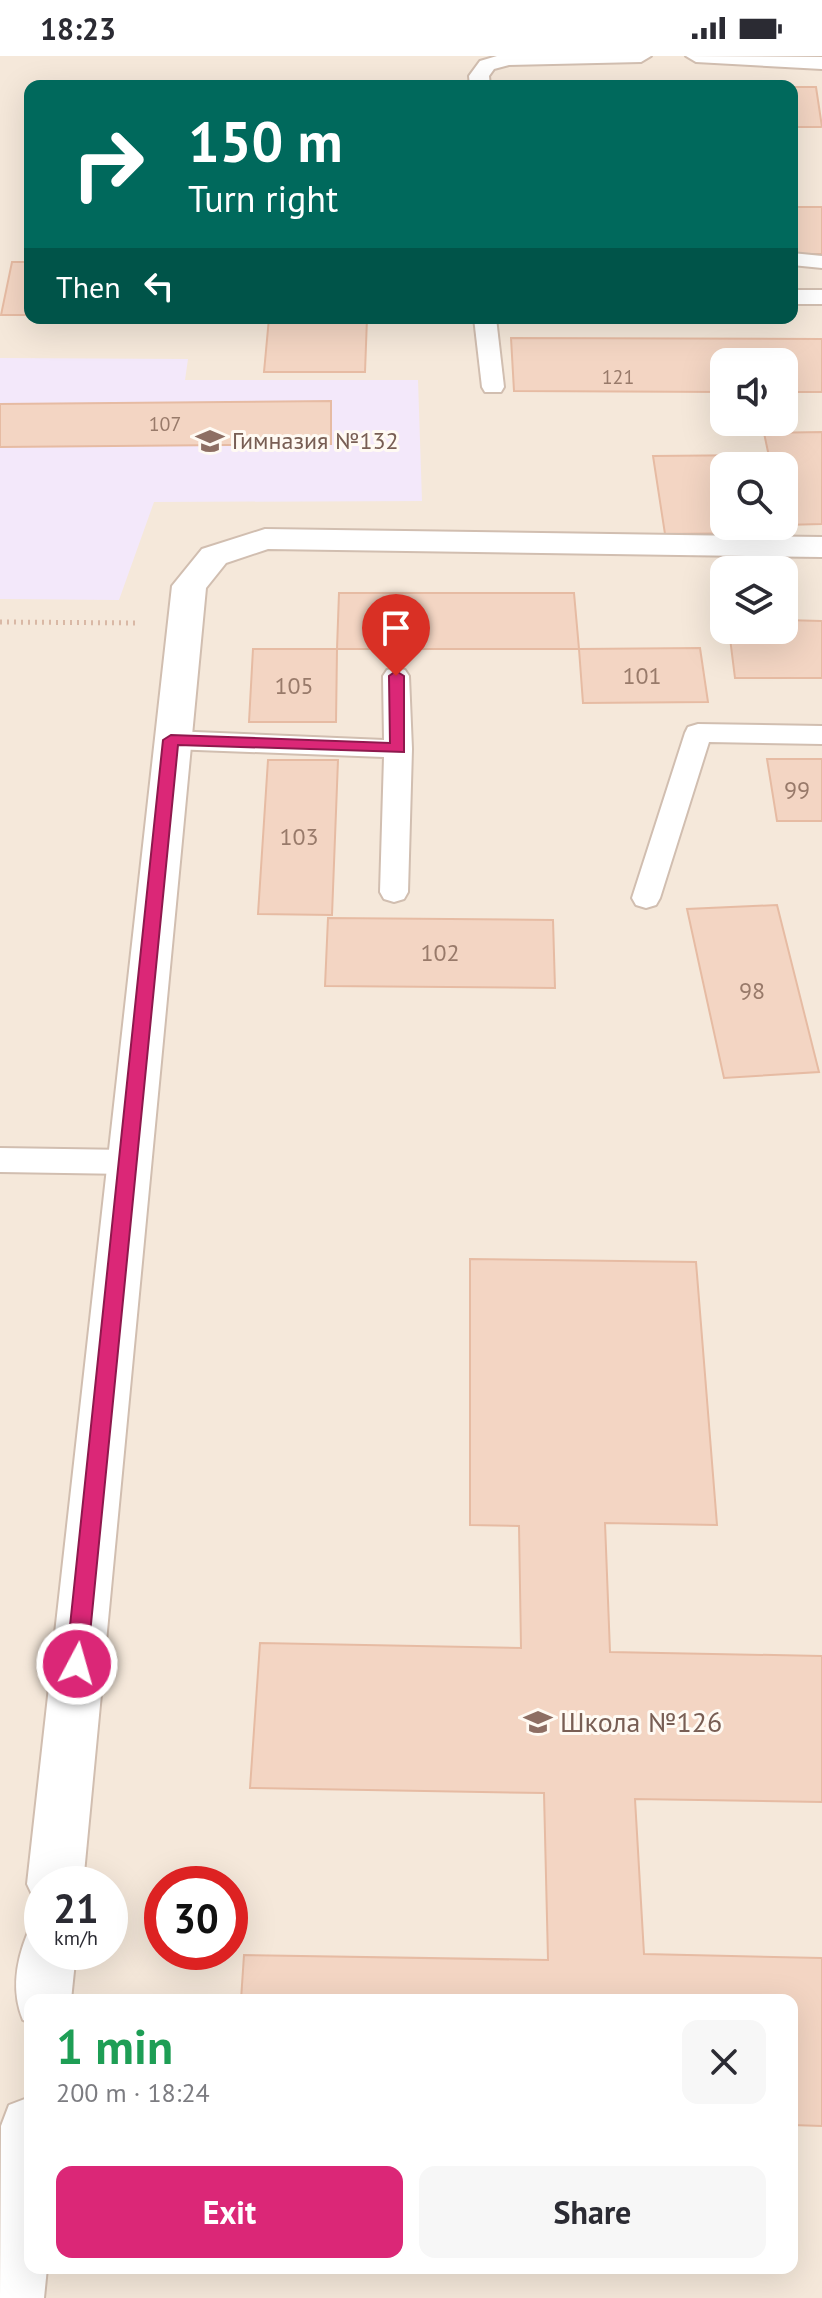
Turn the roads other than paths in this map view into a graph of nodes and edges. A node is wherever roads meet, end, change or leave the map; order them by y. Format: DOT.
graph roads {
  1 [pos="641,56"];
  2 [pos="696,56"];
  3 [pos="822,63"];
  4 [pos="479,80"];
  5 [pos="798,260"];
  6 [pos="822,262"];
  7 [pos="798,297"];
  8 [pos="822,297"];
  9 [pos="486,324"];
  10 [pos="493,387"];
  11 [pos="822,547"];
  12 [pos="396,676"];
  13 [pos="822,735"];
  14 [pos="171,740"];
  15 [pos="398,749"];
  16 [pos="394,892"];
  17 [pos="646,898"];
  18 [pos="0,1160"];
  19 [pos="128,1162"];
  20 [pos="57,1866"];
  21 [pos="46,1970"];
  22 [pos="44,1994"];
  23 [pos="24,2172"];
  24 [pos="9,2287"];
  1 -- 4 [label="lane"];
  2 -- 3 [label="lane"];
  5 -- 6 [label="lane"];
  7 -- 8 [label="lane"];
  9 -- 10 [label="lane"];
  11 -- 14 [label="street"];
  12 -- 15 [label="lane"];
  13 -- 17 [label="lane"];
  14 -- 15 [label="lane"];
  14 -- 19 [label="street"];
  15 -- 16 [label="lane"];
  18 -- 19 [label="lane"];
  19 -- 20 [label="street"];
  21 -- 22 [label="street"];
  23 -- 24 [label="street"];
}
